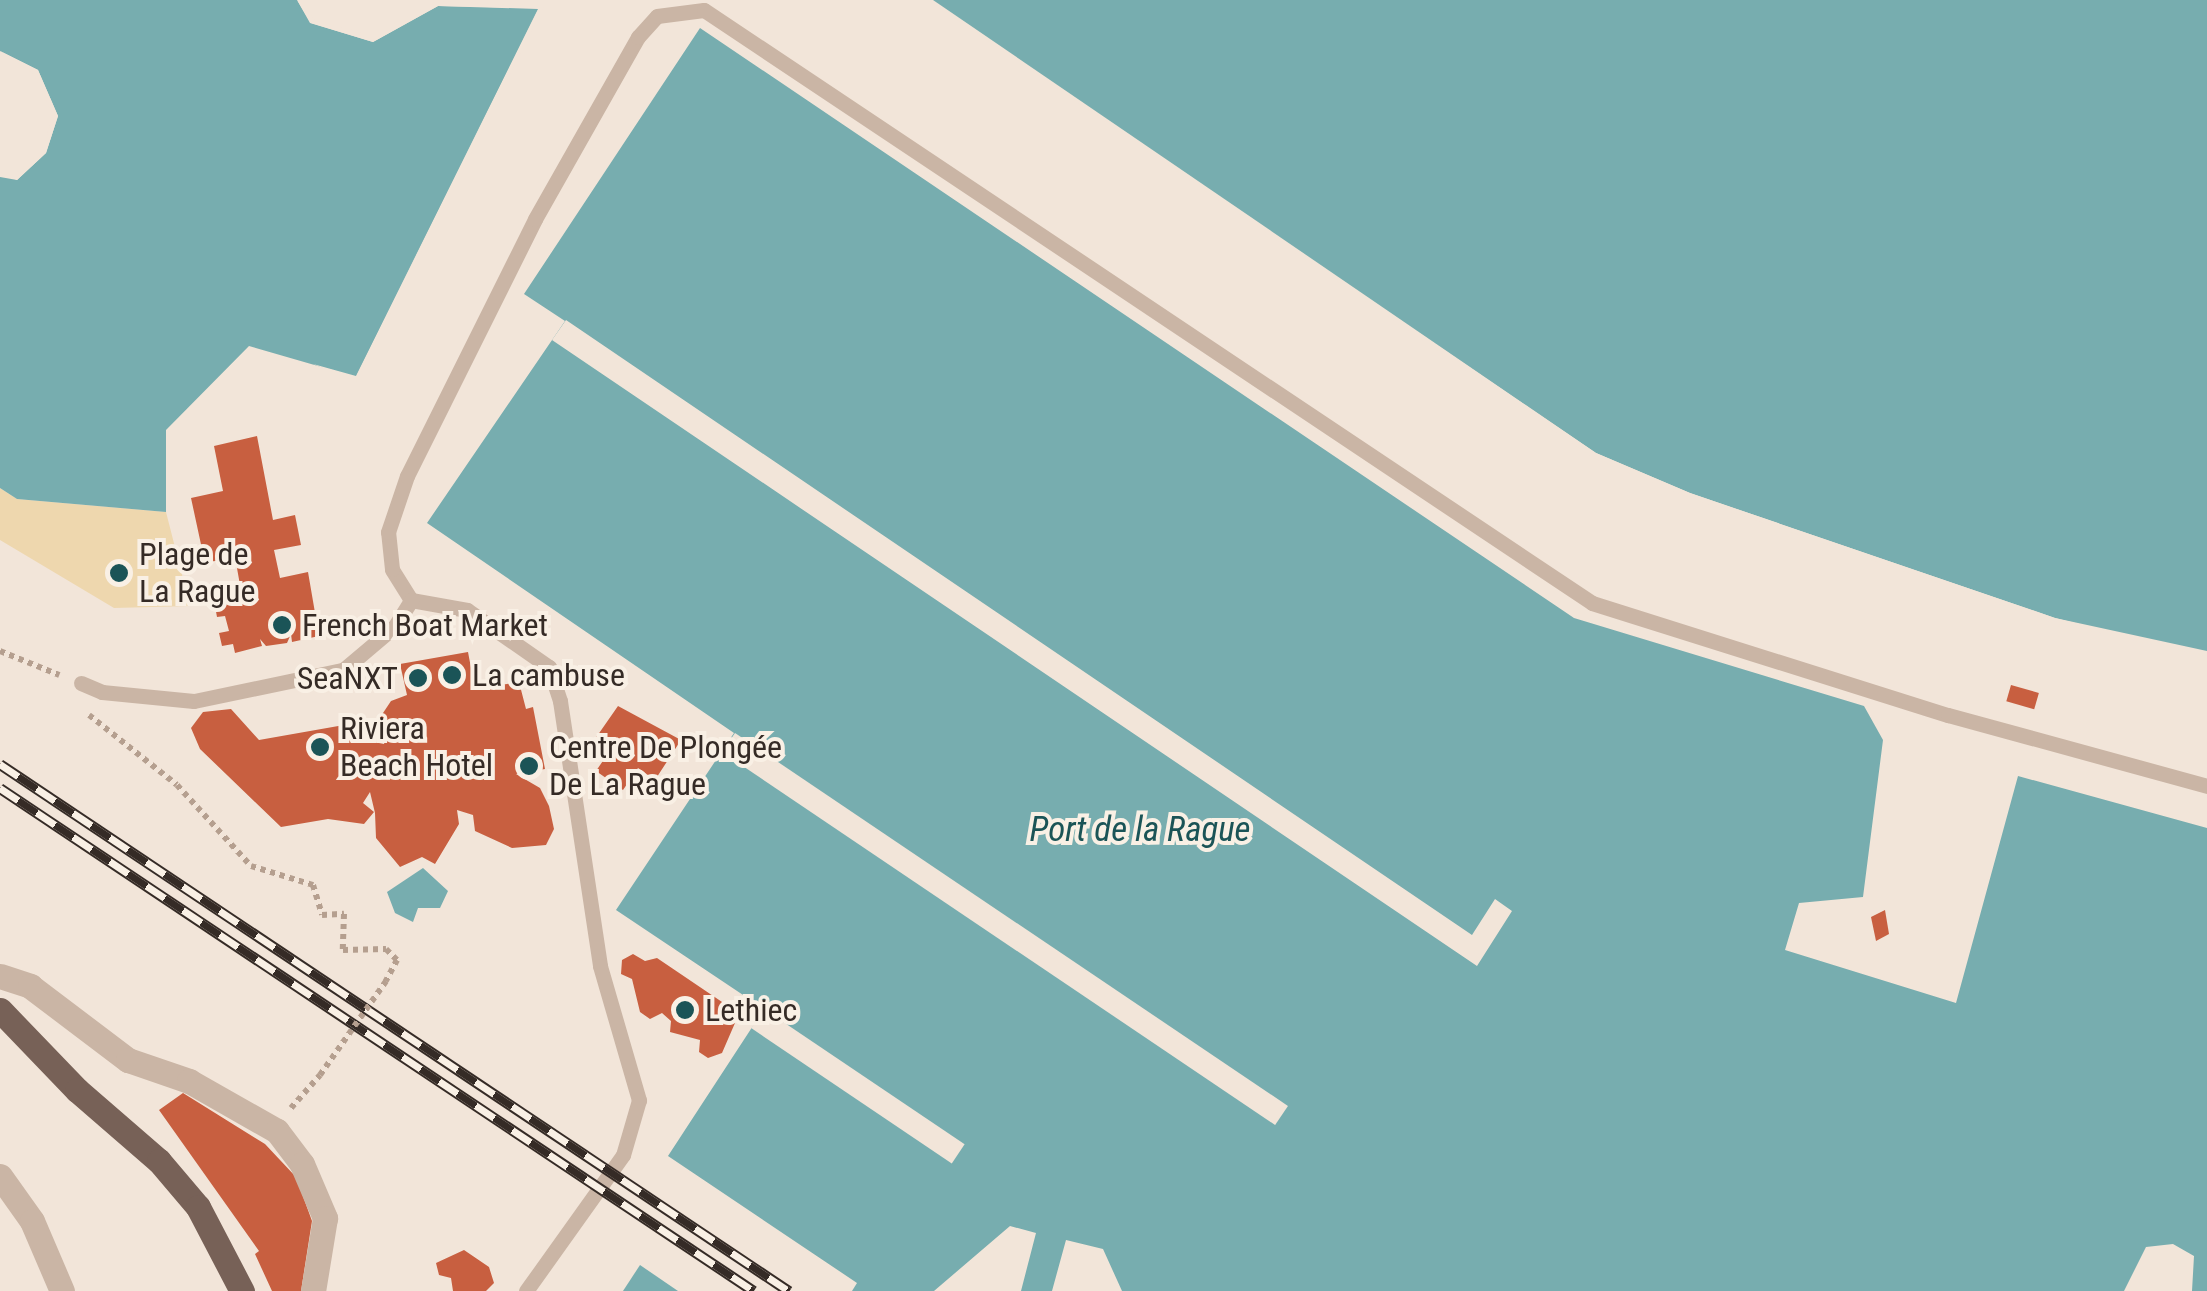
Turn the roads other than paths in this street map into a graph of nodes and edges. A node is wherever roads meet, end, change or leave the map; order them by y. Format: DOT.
graph roads {
  1 [pos="411,600"];
  2 [pos="81,684"];
  3 [pos="2207,786"];
  4 [pos="0,976"];
  5 [pos="0,1010"];
  6 [pos="0,1176"];
  7 [pos="62,1291"];
  8 [pos="242,1291"];
  9 [pos="313,1291"];
  10 [pos="526,1291"];
  1 -- 2 [label="lane"];
  1 -- 3 [label="lane"];
  1 -- 10 [label="lane"];
  4 -- 9 [label="street"];
  5 -- 8 [label="main road"];
  6 -- 7 [label="street"];
}
